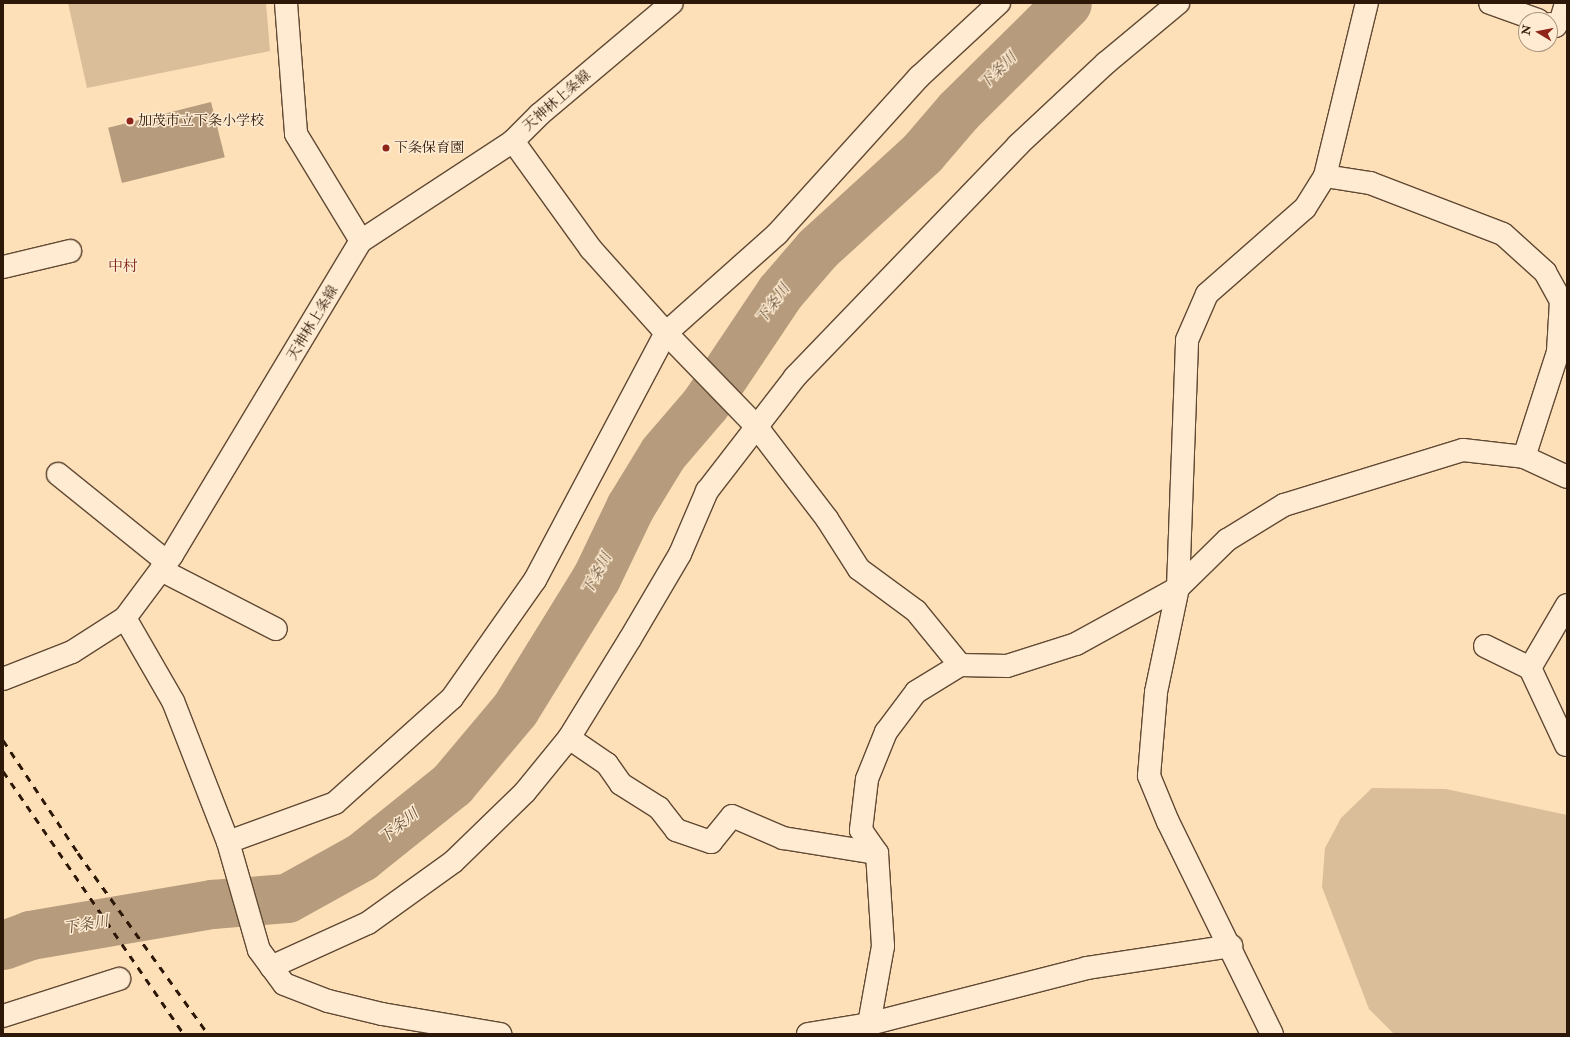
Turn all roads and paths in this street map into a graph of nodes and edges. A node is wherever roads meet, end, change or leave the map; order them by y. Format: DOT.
graph roads {
  1 [pos="286,3"];
  2 [pos="672,3"];
  3 [pos="999,3"];
  4 [pos="1178,3"];
  5 [pos="1367,3"];
  6 [pos="1490,3"];
  7 [pos="1563,3"];
  8 [pos="1557,12"];
  9 [pos="1518,13"];
  10 [pos="512,141"];
  11 [pos="1325,176"];
  12 [pos="361,241"];
  13 [pos="70,251"];
  14 [pos="3,267"];
  15 [pos="666,333"];
  16 [pos="756,426"];
  17 [pos="1524,457"];
  18 [pos="58,474"];
  19 [pos="1567,477"];
  20 [pos="164,566"];
  21 [pos="1178,588"];
  22 [pos="1567,605"];
  23 [pos="125,618"];
  24 [pos="276,629"];
  25 [pos="1485,646"];
  26 [pos="960,665"];
  27 [pos="1530,668"];
  28 [pos="3,679"];
  29 [pos="569,738"];
  30 [pos="1566,745"];
  31 [pos="228,842"];
  32 [pos="877,853"];
  33 [pos="1231,946"];
  34 [pos="265,958"];
  35 [pos="119,979"];
  36 [pos="3,1016"];
  37 [pos="874,1029"];
  38 [pos="500,1034"];
  39 [pos="808,1034"];
  40 [pos="1272,1034"];
  1 -- 12 [label="street"];
  2 -- 10 [label="street, 天神林上条線"];
  3 -- 15 [label="street"];
  4 -- 16 [label="street"];
  5 -- 11 [label="street"];
  6 -- 9 [label="street"];
  7 -- 8 [label="lane"];
  10 -- 12 [label="street, 天神林上条線"];
  10 -- 15 [label="street"];
  11 -- 17 [label="street"];
  11 -- 21 [label="street"];
  12 -- 20 [label="street, 天神林上条線"];
  13 -- 14 [label="street"];
  15 -- 16 [label="street"];
  15 -- 31 [label="street"];
  16 -- 26 [label="street"];
  16 -- 29 [label="street"];
  17 -- 19 [label="street"];
  17 -- 21 [label="street"];
  18 -- 20 [label="street"];
  20 -- 23 [label="street, 天神林上条線"];
  20 -- 24 [label="street"];
  21 -- 26 [label="street"];
  21 -- 33 [label="street"];
  22 -- 27 [label="street"];
  23 -- 28 [label="street, 天神林上条線"];
  23 -- 31 [label="street"];
  25 -- 27 [label="street"];
  26 -- 32 [label="street"];
  27 -- 30 [label="street"];
  29 -- 32 [label="street"];
  29 -- 34 [label="street"];
  31 -- 34 [label="street"];
  32 -- 37 [label="street"];
  33 -- 37 [label="street"];
  33 -- 40 [label="street"];
  34 -- 38 [label="street"];
  35 -- 36 [label="street"];
  37 -- 39 [label="street"];
}
